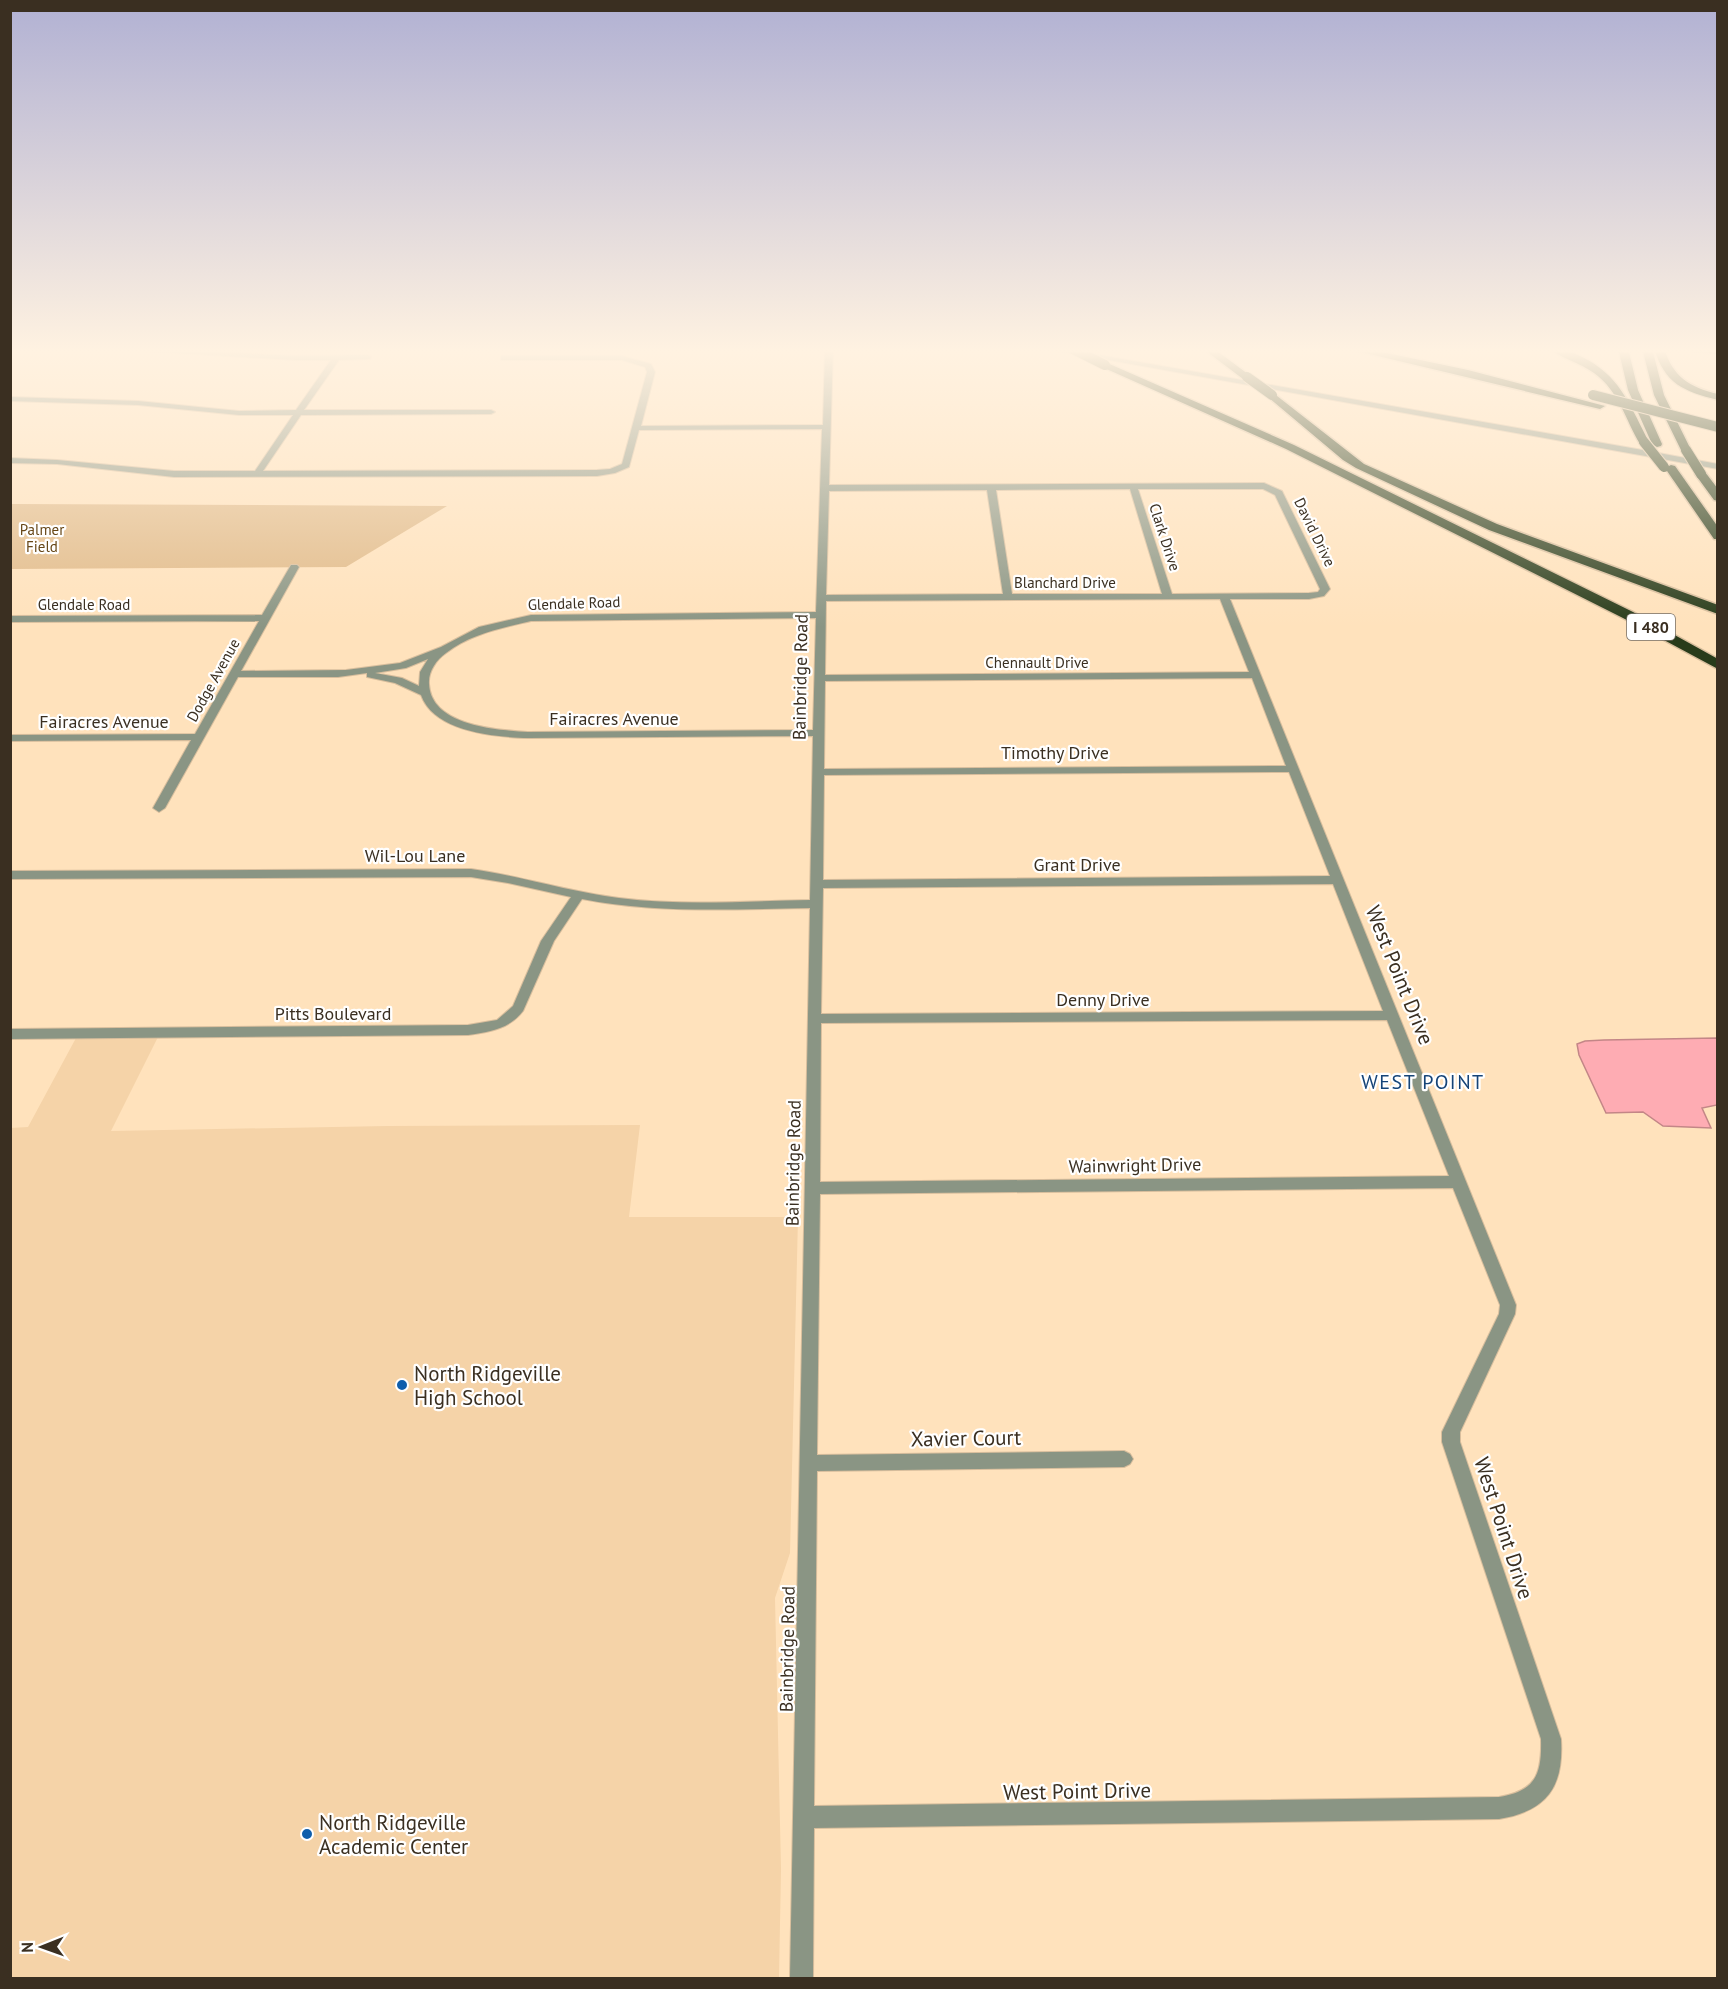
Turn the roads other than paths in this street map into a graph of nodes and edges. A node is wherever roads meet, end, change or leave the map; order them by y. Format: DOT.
graph roads {
  1 [pos="279,441"];
  2 [pos="633,441"];
  3 [pos="827,441"];
  4 [pos="1275,441"];
  5 [pos="1328,441"];
  6 [pos="1579,441"];
  7 [pos="1643,441"];
  8 [pos="1656,441"];
  9 [pos="1681,441"];
  10 [pos="10,460"];
  11 [pos="1668,467"];
  12 [pos="1718,467"];
  13 [pos="257,474"];
  14 [pos="1133,486"];
  15 [pos="991,487"];
  16 [pos="825,488"];
  17 [pos="1718,498"];
  18 [pos="1718,536"];
  19 [pos="294,567"];
  20 [pos="1168,596"];
  21 [pos="1224,596"];
  22 [pos="1309,596"];
  23 [pos="1008,597"];
  24 [pos="821,598"];
  25 [pos="1718,610"];
  26 [pos="820,615"];
  27 [pos="266,618"];
  28 [pos="10,619"];
  29 [pos="445,649"];
  30 [pos="1718,665"];
  31 [pos="234,674"];
  32 [pos="338,674"];
  33 [pos="1256,675"];
  34 [pos="819,678"];
  35 [pos="424,693"];
  36 [pos="818,733"];
  37 [pos="199,737"];
  38 [pos="10,738"];
  39 [pos="1293,769"];
  40 [pos="818,772"];
  41 [pos="159,808"];
  42 [pos="10,875"];
  43 [pos="1338,880"];
  44 [pos="816,884"];
  45 [pos="579,895"];
  46 [pos="816,904"];
  47 [pos="1392,1015"];
  48 [pos="814,1019"];
  49 [pos="10,1034"];
  50 [pos="1459,1182"];
  51 [pos="812,1188"];
  52 [pos="1124,1459"];
  53 [pos="808,1463"];
  54 [pos="804,1817"];
  55 [pos="801,1978"];
  1 -- 13 [label="street"];
  2 -- 13 [label="street"];
  3 -- 16 [label="street, Bainbridge Road"];
  4 -- 30 [label="highway, I 480, bridge"];
  5 -- 25 [label="highway, I 480, bridge"];
  6 -- 12 [label="street"];
  7 -- 11 [label="highway, bridge"];
  8 -- 11 [label="highway"];
  9 -- 17 [label="highway, bridge"];
  10 -- 13 [label="street"];
  11 -- 18 [label="highway"];
  14 -- 15 [label="street"];
  14 -- 20 [label="street, Clark Drive"];
  14 -- 22 [label="street, David Drive"];
  15 -- 16 [label="street"];
  15 -- 23 [label="street"];
  16 -- 24 [label="street, Bainbridge Road"];
  19 -- 27 [label="street, Dodge Avenue"];
  20 -- 21 [label="street, Blanchard Drive"];
  20 -- 23 [label="street, Blanchard Drive"];
  21 -- 22 [label="street, Blanchard Drive"];
  21 -- 33 [label="street, West Point Drive"];
  23 -- 24 [label="street, Blanchard Drive"];
  24 -- 26 [label="street, Bainbridge Road"];
  26 -- 29 [label="street, Glendale Road"];
  26 -- 34 [label="street, Bainbridge Road"];
  27 -- 28 [label="street, Glendale Road"];
  27 -- 31 [label="street, Dodge Avenue"];
  29 -- 32 [label="street, Glendale Road"];
  29 -- 35 [label="street"];
  31 -- 32 [label="street, Fairacres Avenue"];
  31 -- 37 [label="street, Dodge Avenue"];
  32 -- 35 [label="street, Fairacres Avenue"];
  33 -- 34 [label="street, Chennault Drive"];
  33 -- 39 [label="street, West Point Drive"];
  34 -- 36 [label="street, Bainbridge Road"];
  35 -- 36 [label="street, Fairacres Avenue"];
  36 -- 40 [label="street, Bainbridge Road"];
  37 -- 38 [label="street, Fairacres Avenue"];
  37 -- 41 [label="street, Dodge Avenue"];
  39 -- 40 [label="street, Timothy Drive"];
  39 -- 43 [label="street, West Point Drive"];
  40 -- 44 [label="street, Bainbridge Road"];
  42 -- 45 [label="street, Wil-Lou Lane"];
  43 -- 44 [label="street, Grant Drive"];
  43 -- 47 [label="street, West Point Drive"];
  44 -- 46 [label="street, Bainbridge Road"];
  45 -- 46 [label="street, Wil-Lou Lane"];
  45 -- 49 [label="street, Pitts Boulevard"];
  46 -- 48 [label="street, Bainbridge Road"];
  47 -- 48 [label="street, Denny Drive"];
  47 -- 50 [label="street, West Point Drive"];
  48 -- 51 [label="street, Bainbridge Road"];
  50 -- 51 [label="street, Wainwright Drive"];
  50 -- 54 [label="street, West Point Drive"];
  51 -- 53 [label="street, Bainbridge Road"];
  52 -- 53 [label="street, Xavier Court"];
  53 -- 54 [label="street, Bainbridge Road"];
  54 -- 55 [label="street, Bainbridge Road"];
}
